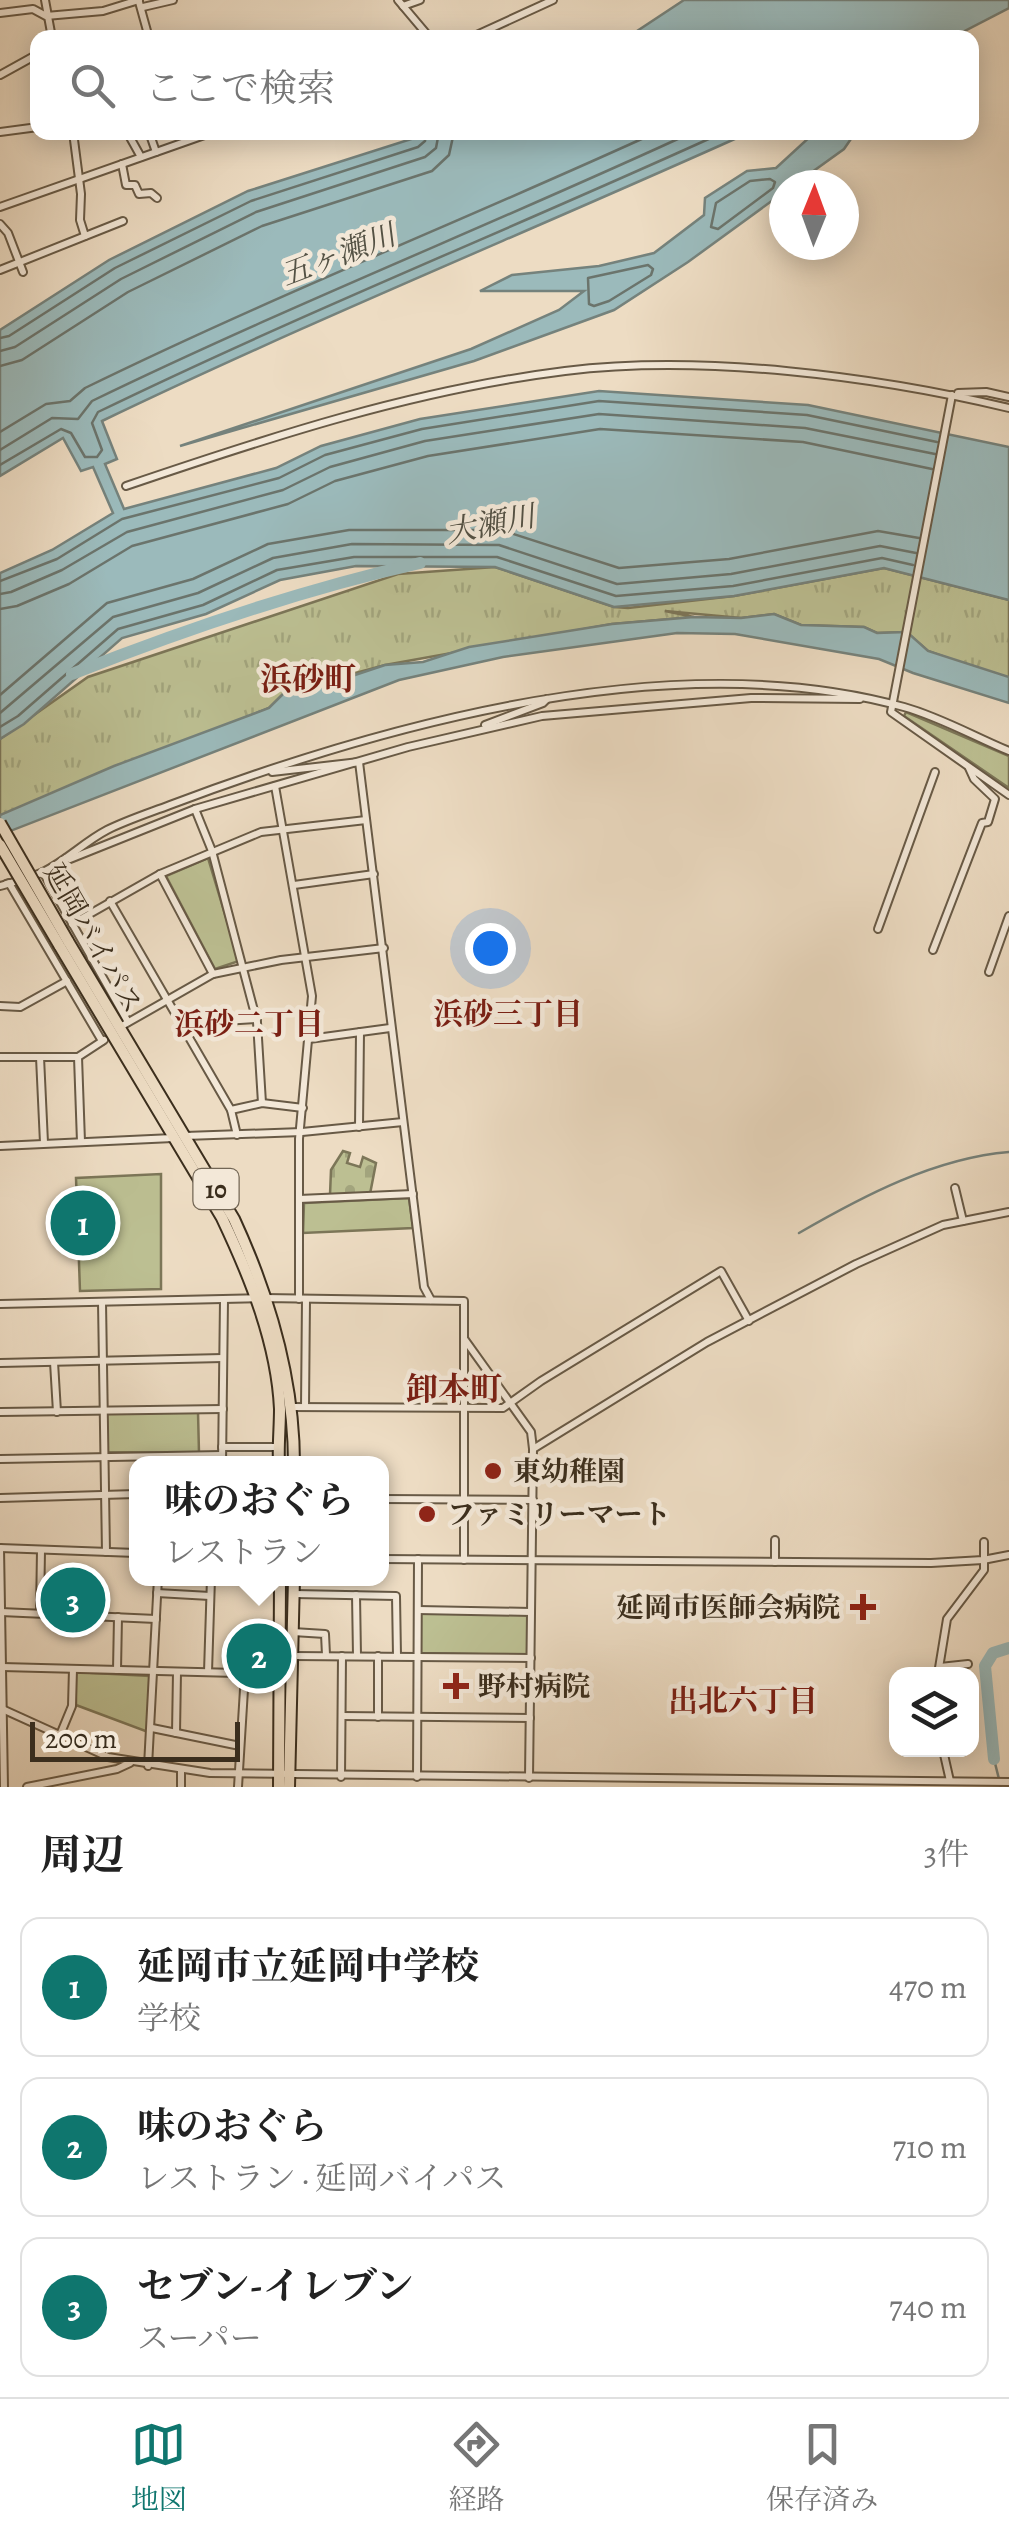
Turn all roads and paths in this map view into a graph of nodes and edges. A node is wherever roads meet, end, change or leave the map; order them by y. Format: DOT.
graph roads {
  1 [pos="173,0"];
  2 [pos="420,0"];
  3 [pos="553,0"];
  4 [pos="45,1"];
  5 [pos="140,3"];
  6 [pos="400,3"];
  7 [pos="33,10"];
  8 [pos="0,13"];
  9 [pos="46,16"];
  10 [pos="50,30"];
  11 [pos="147,30"];
  12 [pos="423,30"];
  13 [pos="487,30"];
  14 [pos="30,58"];
  15 [pos="0,75"];
  16 [pos="30,128"];
  17 [pos="0,132"];
  18 [pos="73,140"];
  19 [pos="131,140"];
  20 [pos="152,140"];
  21 [pos="190,140"];
  22 [pos="156,152"];
  23 [pos="141,157"];
  24 [pos="122,164"];
  25 [pos="79,178"];
  26 [pos="157,198"];
  27 [pos="0,207"];
  28 [pos="122,221"];
  29 [pos="0,224"];
  30 [pos="85,236"];
  31 [pos="18,262"];
  32 [pos="0,270"];
  33 [pos="23,272"];
  34 [pos="951,398"];
  35 [pos="1009,398"];
  36 [pos="1009,408"];
  37 [pos="126,486"];
  38 [pos="864,698"];
  39 [pos="547,699"];
  40 [pos="894,701"];
  41 [pos="476,730"];
  42 [pos="1009,751"];
  43 [pos="359,762"];
  44 [pos="968,767"];
  45 [pos="268,770"];
  46 [pos="935,772"];
  47 [pos="275,786"];
  48 [pos="1008,796"];
  49 [pos="195,809"];
  50 [pos="366,820"];
  51 [pos="0,823"];
  52 [pos="284,830"];
  53 [pos="0,844"];
  54 [pos="212,851"];
  55 [pos="65,858"];
  56 [pos="43,872"];
  57 [pos="160,874"];
  58 [pos="374,874"];
  59 [pos="3,884"];
  60 [pos="294,885"];
  61 [pos="110,901"];
  62 [pos="1009,916"];
  63 [pos="72,924"];
  64 [pos="878,928"];
  65 [pos="64,943"];
  66 [pos="384,948"];
  67 [pos="933,950"];
  68 [pos="306,956"];
  69 [pos="244,965"];
  70 [pos="988,972"];
  71 [pos="214,974"];
  72 [pos="67,982"];
  73 [pos="168,1001"];
  74 [pos="0,1006"];
  75 [pos="257,1019"];
  76 [pos="390,1028"];
  77 [pos="115,1032"];
  78 [pos="360,1032"];
  79 [pos="188,1036"];
  80 [pos="308,1038"];
  81 [pos="0,1057"];
  82 [pos="40,1057"];
  83 [pos="78,1057"];
  84 [pos="262,1103"];
  85 [pos="303,1108"];
  86 [pos="232,1110"];
  87 [pos="403,1122"];
  88 [pos="359,1127"];
  89 [pos="302,1132"];
  90 [pos="237,1135"];
  91 [pos="179,1137"];
  92 [pos="81,1142"];
  93 [pos="44,1143"];
  94 [pos="0,1146"];
  95 [pos="955,1188"];
  96 [pos="413,1194"];
  97 [pos="299,1199"];
  98 [pos="1009,1212"];
  99 [pos="963,1221"];
  100 [pos="260,1298"];
  101 [pos="302,1299"];
  102 [pos="224,1300"];
  103 [pos="431,1300"];
  104 [pos="102,1302"];
  105 [pos="0,1304"];
  106 [pos="749,1320"];
  107 [pos="464,1338"];
  108 [pos="223,1358"];
  109 [pos="104,1361"];
  110 [pos="54,1362"];
  111 [pos="0,1363"];
  112 [pos="510,1403"];
  113 [pos="289,1407"];
  114 [pos="305,1407"];
  115 [pos="223,1408"];
  116 [pos="464,1408"];
  117 [pos="104,1411"];
  118 [pos="0,1412"];
  119 [pos="57,1412"];
  120 [pos="278,1447"];
  121 [pos="533,1449"];
  122 [pos="222,1455"];
  123 [pos="105,1456"];
  124 [pos="278,1456"];
  125 [pos="293,1456"];
  126 [pos="0,1458"];
  127 [pos="106,1494"];
  128 [pos="129,1494"];
  129 [pos="0,1498"];
  130 [pos="389,1499"];
  131 [pos="464,1500"];
  132 [pos="533,1500"];
  133 [pos="775,1540"];
  134 [pos="984,1542"];
  135 [pos="0,1548"];
  136 [pos="42,1550"];
  137 [pos="106,1552"];
  138 [pos="129,1552"];
  139 [pos="1009,1555"];
  140 [pos="389,1559"];
  141 [pos="418,1559"];
  142 [pos="464,1560"];
  143 [pos="984,1560"];
  144 [pos="532,1561"];
  145 [pos="775,1562"];
  146 [pos="158,1586"];
  147 [pos="210,1586"];
  148 [pos="280,1586"];
  149 [pos="294,1586"];
  150 [pos="157,1594"];
  151 [pos="293,1594"];
  152 [pos="210,1596"];
  153 [pos="356,1596"];
  154 [pos="418,1610"];
  155 [pos="2,1612"];
  156 [pos="532,1612"];
  157 [pos="40,1614"];
  158 [pos="118,1617"];
  159 [pos="156,1619"];
  160 [pos="293,1632"];
  161 [pos="1,1652"];
  162 [pos="292,1656"];
  163 [pos="326,1656"];
  164 [pos="342,1656"];
  165 [pos="358,1656"];
  166 [pos="378,1656"];
  167 [pos="397,1656"];
  168 [pos="418,1657"];
  169 [pos="531,1658"];
  170 [pos="968,1664"];
  171 [pos="2,1667"];
  172 [pos="939,1667"];
  173 [pos="954,1667"];
  174 [pos="73,1669"];
  175 [pos="117,1670"];
  176 [pos="154,1671"];
  177 [pos="177,1672"];
  178 [pos="208,1672"];
  179 [pos="245,1673"];
  180 [pos="279,1674"];
  181 [pos="2,1709"];
  182 [pos="342,1716"];
  183 [pos="378,1717"];
  184 [pos="417,1717"];
  185 [pos="530,1718"];
  186 [pos="152,1728"];
  187 [pos="176,1733"];
  188 [pos="60,1735"];
  189 [pos="240,1746"];
  190 [pos="945,1757"];
  191 [pos="131,1763"];
  192 [pos="148,1766"];
  193 [pos="181,1770"];
  194 [pos="238,1775"];
  195 [pos="341,1777"];
  196 [pos="417,1777"];
  197 [pos="535,1781"];
  198 [pos="950,1781"];
  199 [pos="75,1782"];
  200 [pos="284,1782"];
  201 [pos="1009,1782"];
  202 [pos="4,1787"];
  203 [pos="27,1787"];
  204 [pos="181,1787"];
  205 [pos="238,1787"];
  1 -- 5 [label="street"];
  2 -- 6 [label="street"];
  3 -- 13 [label="street"];
  4 -- 7 [label="street"];
  4 -- 9 [label="street"];
  5 -- 9 [label="street"];
  5 -- 11 [label="street"];
  6 -- 12 [label="street"];
  7 -- 8 [label="street"];
  7 -- 9 [label="street"];
  9 -- 10 [label="street"];
  14 -- 15 [label="street"];
  16 -- 17 [label="street"];
  18 -- 25 [label="street"];
  19 -- 23 [label="street"];
  20 -- 22 [label="street"];
  21 -- 22 [label="street"];
  22 -- 23 [label="street"];
  23 -- 24 [label="street"];
  24 -- 25 [label="street"];
  24 -- 26 [label="street"];
  25 -- 27 [label="street"];
  25 -- 30 [label="street"];
  28 -- 30 [label="street"];
  29 -- 31 [label="street"];
  30 -- 31 [label="street"];
  31 -- 32 [label="street"];
  31 -- 33 [label="street"];
  34 -- 35 [label="street"];
  34 -- 36 [label="street"];
  34 -- 37 [label="street"];
  34 -- 40 [label="street"];
  38 -- 39 [label="street"];
  38 -- 40 [label="street"];
  38 -- 41 [label="street"];
  39 -- 41 [label="street"];
  39 -- 45 [label="street"];
  40 -- 42 [label="street"];
  40 -- 44 [label="street"];
  41 -- 43 [label="street"];
  43 -- 45 [label="street"];
  43 -- 47 [label="street"];
  43 -- 50 [label="street"];
  44 -- 48 [label="street"];
  44 -- 67 [label="street"];
  45 -- 55 [label="street"];
  46 -- 64 [label="street"];
  47 -- 49 [label="street"];
  47 -- 52 [label="street"];
  49 -- 54 [label="street"];
  49 -- 55 [label="street"];
  50 -- 52 [label="street"];
  50 -- 58 [label="street"];
  51 -- 65 [label="highway, 延岡バイパス / 10, bridge"];
  52 -- 54 [label="street"];
  52 -- 60 [label="street"];
  53 -- 65 [label="highway, 延岡バイパス / 10, bridge"];
  54 -- 57 [label="street"];
  54 -- 69 [label="street"];
  55 -- 56 [label="street"];
  56 -- 59 [label="street"];
  56 -- 63 [label="street"];
  57 -- 61 [label="street"];
  57 -- 71 [label="street"];
  58 -- 60 [label="street"];
  58 -- 66 [label="street"];
  59 -- 72 [label="street"];
  60 -- 68 [label="street"];
  61 -- 63 [label="street"];
  61 -- 73 [label="street"];
  62 -- 70 [label="street"];
  63 -- 77 [label="street"];
  65 -- 77 [label="highway, 延岡バイパス / 10"];
  66 -- 68 [label="street"];
  66 -- 76 [label="street"];
  68 -- 69 [label="street"];
  68 -- 80 [label="street"];
  69 -- 71 [label="street"];
  69 -- 75 [label="street"];
  71 -- 73 [label="street"];
  72 -- 74 [label="street"];
  72 -- 77 [label="street"];
  73 -- 77 [label="street"];
  73 -- 79 [label="street"];
  75 -- 79 [label="street"];
  75 -- 84 [label="street"];
  76 -- 78 [label="street"];
  76 -- 87 [label="street"];
  77 -- 83 [label="street"];
  77 -- 91 [label="highway, 延岡バイパス / 10"];
  78 -- 80 [label="street"];
  78 -- 88 [label="street"];
  79 -- 86 [label="street"];
  80 -- 85 [label="street"];
  81 -- 82 [label="street"];
  82 -- 83 [label="street"];
  82 -- 93 [label="street"];
  83 -- 92 [label="street"];
  84 -- 85 [label="street"];
  84 -- 86 [label="street"];
  85 -- 89 [label="street"];
  86 -- 90 [label="street"];
  87 -- 88 [label="street"];
  87 -- 96 [label="street"];
  88 -- 89 [label="street"];
  89 -- 90 [label="street"];
  89 -- 97 [label="street"];
  90 -- 91 [label="street"];
  91 -- 92 [label="street"];
  91 -- 100 [label="highway, 延岡バイパス / 10"];
  92 -- 93 [label="street"];
  93 -- 94 [label="street"];
  95 -- 99 [label="street"];
  96 -- 97 [label="street"];
  96 -- 103 [label="street"];
  97 -- 101 [label="street"];
  98 -- 99 [label="street"];
  99 -- 106 [label="street"];
  100 -- 101 [label="street"];
  100 -- 102 [label="street"];
  100 -- 113 [label="highway, 延岡バイパス / 10"];
  100 -- 120 [label="highway, 延岡バイパス / 10"];
  101 -- 103 [label="street"];
  101 -- 114 [label="street"];
  102 -- 104 [label="street"];
  102 -- 108 [label="street"];
  103 -- 107 [label="street"];
  104 -- 105 [label="street"];
  104 -- 109 [label="street"];
  106 -- 112 [label="street"];
  106 -- 121 [label="street"];
  107 -- 112 [label="street"];
  107 -- 116 [label="street"];
  108 -- 109 [label="street"];
  108 -- 115 [label="street"];
  109 -- 110 [label="street"];
  109 -- 117 [label="street"];
  110 -- 111 [label="street"];
  110 -- 119 [label="street"];
  112 -- 116 [label="street"];
  112 -- 121 [label="street"];
  113 -- 114 [label="street"];
  113 -- 125 [label="highway, 延岡バイパス / 10"];
  114 -- 116 [label="street"];
  115 -- 117 [label="street"];
  115 -- 122 [label="street"];
  116 -- 131 [label="street"];
  117 -- 119 [label="street"];
  117 -- 123 [label="street"];
  118 -- 119 [label="street"];
  120 -- 122 [label="street"];
  120 -- 124 [label="highway, 延岡バイパス / 10"];
  121 -- 132 [label="street"];
  122 -- 123 [label="street"];
  123 -- 126 [label="street"];
  123 -- 127 [label="street"];
  127 -- 128 [label="street"];
  127 -- 129 [label="street"];
  127 -- 137 [label="street"];
  130 -- 131 [label="street"];
  131 -- 132 [label="street"];
  131 -- 142 [label="street"];
  132 -- 144 [label="street"];
  133 -- 145 [label="street"];
  134 -- 143 [label="street"];
  135 -- 136 [label="street"];
  135 -- 155 [label="street"];
  136 -- 137 [label="street"];
  136 -- 157 [label="street"];
  137 -- 138 [label="street"];
  139 -- 143 [label="street"];
  140 -- 141 [label="street"];
  141 -- 142 [label="street"];
  141 -- 154 [label="street"];
  142 -- 144 [label="street"];
  143 -- 145 [label="street"];
  143 -- 172 [label="street"];
  144 -- 145 [label="street"];
  144 -- 156 [label="street"];
  146 -- 150 [label="street"];
  147 -- 152 [label="street"];
  148 -- 180 [label="highway"];
  149 -- 151 [label="highway"];
  150 -- 152 [label="street"];
  150 -- 159 [label="street"];
  151 -- 153 [label="street"];
  151 -- 160 [label="highway"];
  152 -- 178 [label="street"];
  153 -- 165 [label="street"];
  153 -- 167 [label="street"];
  154 -- 156 [label="street"];
  154 -- 168 [label="street"];
  155 -- 157 [label="street"];
  155 -- 161 [label="street"];
  156 -- 169 [label="street"];
  157 -- 158 [label="street"];
  158 -- 159 [label="street"];
  158 -- 175 [label="street"];
  159 -- 176 [label="street"];
  160 -- 162 [label="highway"];
  160 -- 163 [label="street"];
  161 -- 171 [label="street"];
  162 -- 163 [label="street"];
  162 -- 200 [label="highway"];
  163 -- 164 [label="street"];
  164 -- 165 [label="street"];
  164 -- 182 [label="street"];
  165 -- 166 [label="street"];
  166 -- 167 [label="street"];
  166 -- 183 [label="street"];
  167 -- 168 [label="street"];
  168 -- 169 [label="street"];
  168 -- 184 [label="street"];
  169 -- 185 [label="street"];
  170 -- 173 [label="street"];
  171 -- 174 [label="street"];
  171 -- 181 [label="street"];
  174 -- 175 [label="street"];
  174 -- 188 [label="street"];
  175 -- 176 [label="street"];
  176 -- 177 [label="street"];
  176 -- 186 [label="street"];
  177 -- 178 [label="street"];
  177 -- 187 [label="street"];
  178 -- 179 [label="street"];
  179 -- 180 [label="street"];
  179 -- 189 [label="street"];
  180 -- 200 [label="highway"];
  181 -- 188 [label="street"];
  181 -- 202 [label="street"];
  182 -- 183 [label="street"];
  182 -- 195 [label="street"];
  183 -- 184 [label="street"];
  184 -- 185 [label="street"];
  184 -- 196 [label="street"];
  185 -- 197 [label="street"];
  186 -- 187 [label="street"];
  186 -- 192 [label="street"];
  187 -- 189 [label="street"];
  188 -- 191 [label="street"];
  189 -- 194 [label="street"];
  190 -- 198 [label="street"];
  191 -- 192 [label="street"];
  191 -- 199 [label="street"];
  192 -- 193 [label="street"];
  193 -- 194 [label="street"];
  193 -- 204 [label="street"];
  194 -- 200 [label="street"];
  194 -- 205 [label="street"];
  195 -- 196 [label="street"];
  195 -- 200 [label="street"];
  196 -- 197 [label="street"];
  197 -- 198 [label="street"];
  198 -- 201 [label="street"];
  199 -- 203 [label="street"];
}
